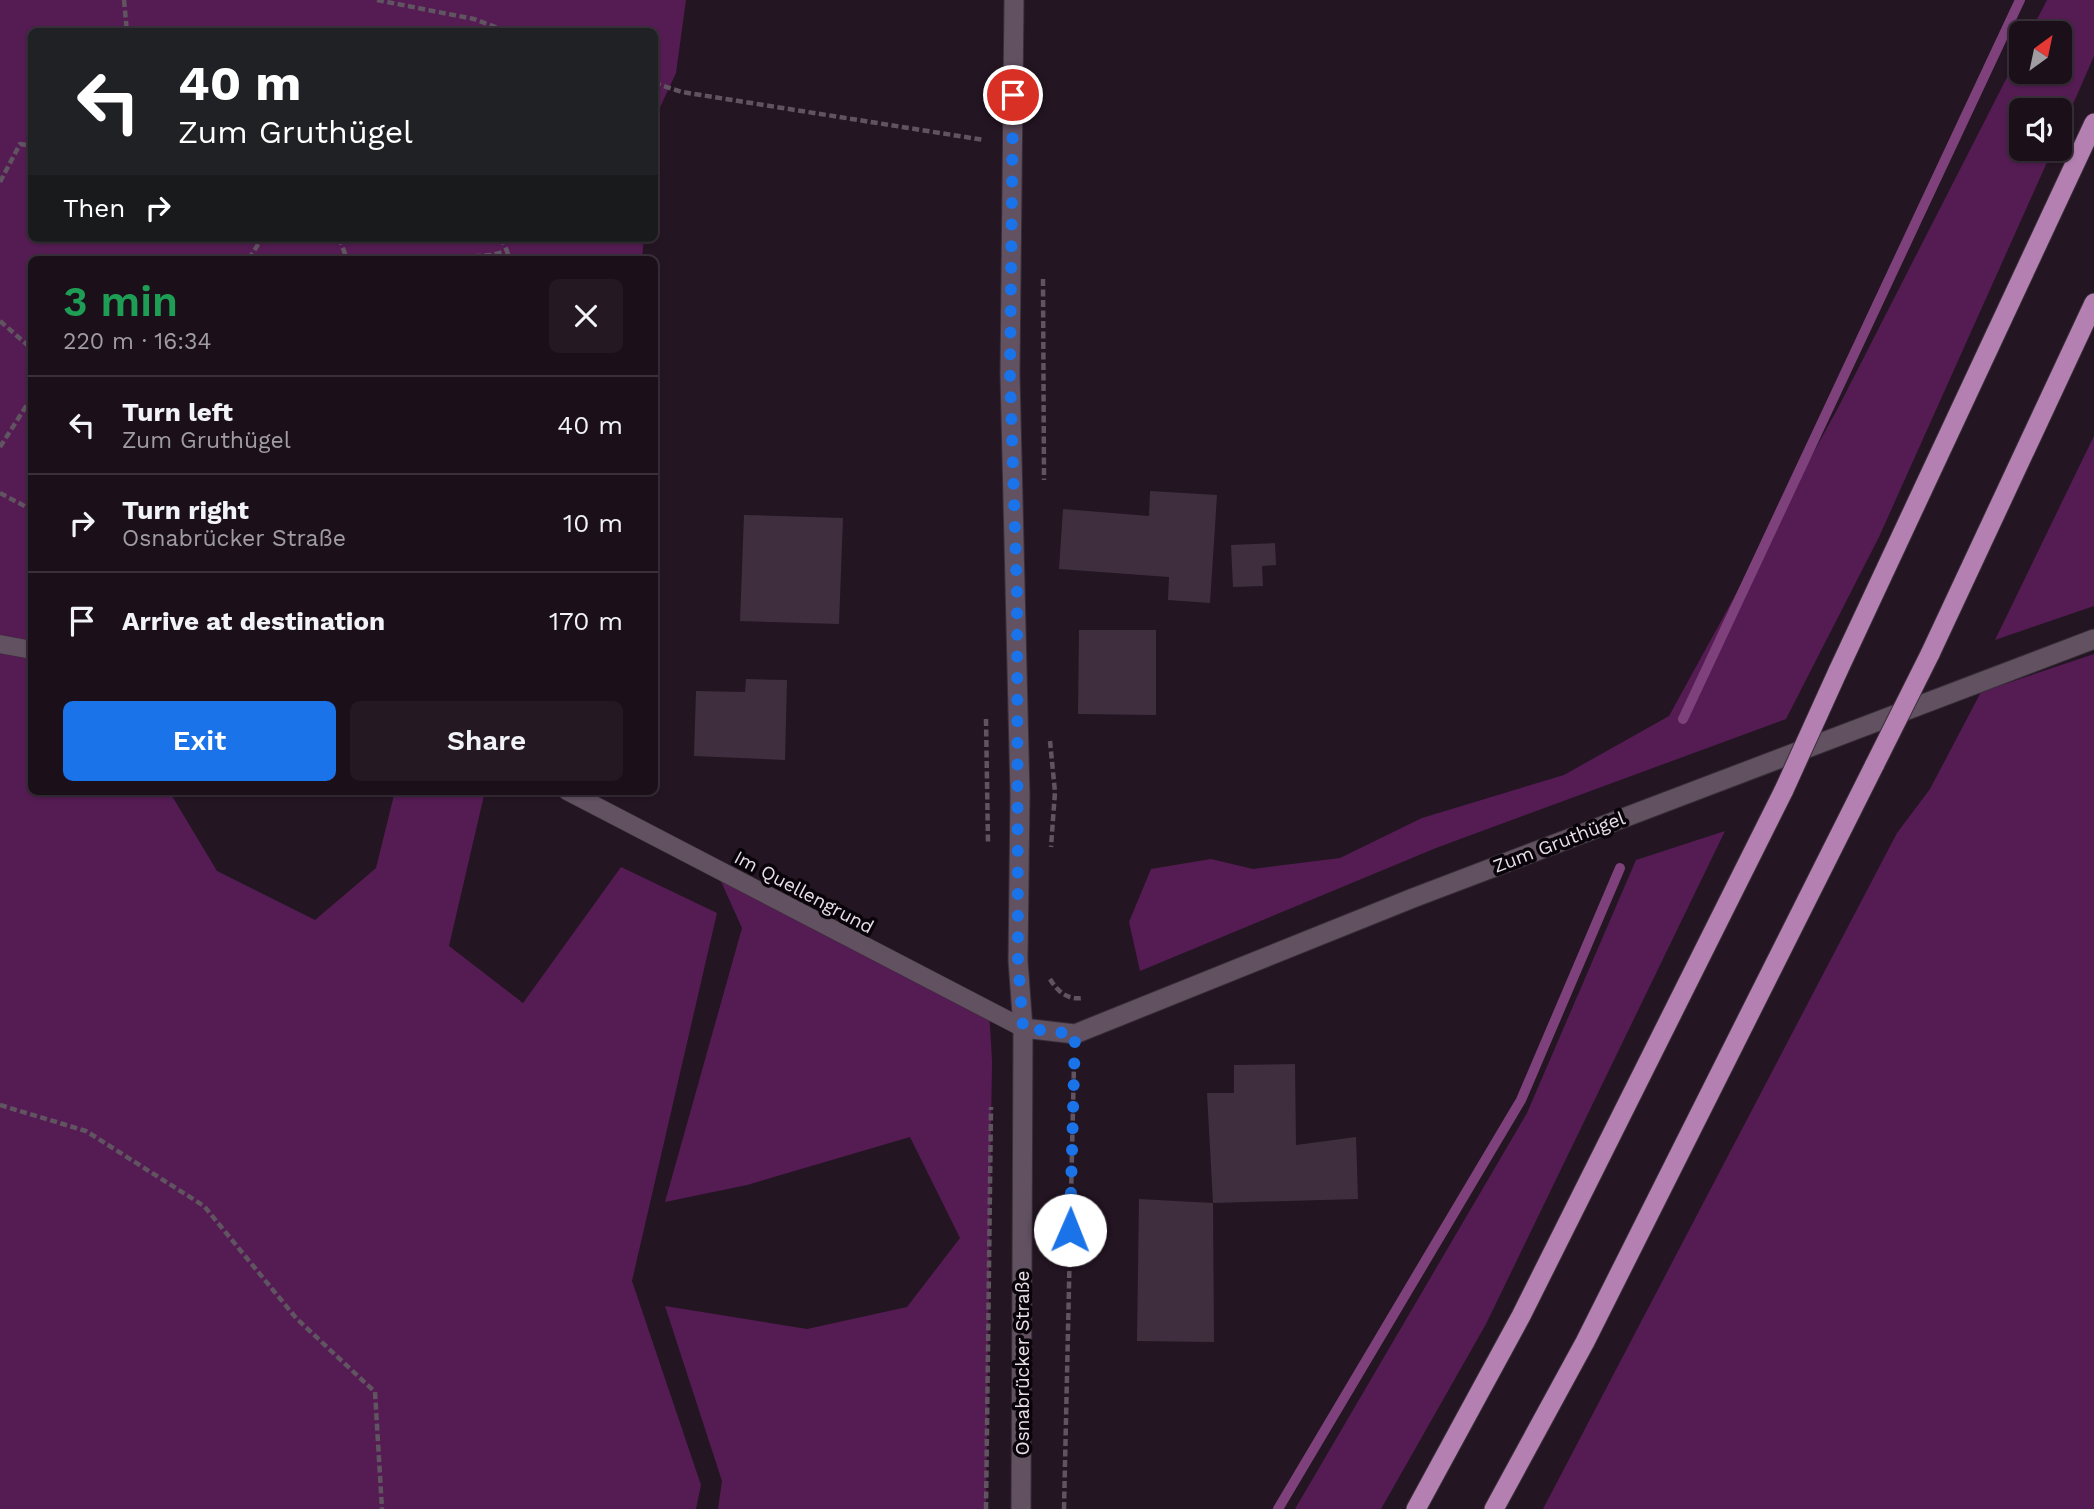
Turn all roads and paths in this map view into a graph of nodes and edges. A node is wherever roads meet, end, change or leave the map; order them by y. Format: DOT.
graph roads {
  1 [pos="124,0"];
  2 [pos="377,0"];
  3 [pos="1014,0"];
  4 [pos="127,28"];
  5 [pos="498,28"];
  6 [pos="658,84"];
  7 [pos="2094,123"];
  8 [pos="1013,142"];
  9 [pos="28,146"];
  10 [pos="0,182"];
  11 [pos="503,242"];
  12 [pos="507,251"];
  13 [pos="477,256"];
  14 [pos="508,256"];
  15 [pos="1043,267"];
  16 [pos="2094,303"];
  17 [pos="0,321"];
  18 [pos="28,346"];
  19 [pos="28,403"];
  20 [pos="0,447"];
  21 [pos="1044,488"];
  22 [pos="0,493"];
  23 [pos="28,508"];
  24 [pos="2094,639"];
  25 [pos="0,644"];
  26 [pos="28,649"];
  27 [pos="1049,730"];
  28 [pos="575,795"];
  29 [pos="1050,860"];
  30 [pos="1043,969"];
  31 [pos="1074,999"];
  32 [pos="1023,1028"];
  33 [pos="1075,1034"];
  34 [pos="991,1101"];
  35 [pos="0,1105"];
  36 [pos="382,1509"];
  37 [pos="986,1509"];
  38 [pos="1021,1509"];
  39 [pos="1064,1509"];
  40 [pos="1416,1509"];
  41 [pos="1494,1509"];
  1 -- 4 [label="path"];
  2 -- 5 [label="path"];
  3 -- 8 [label="street, Osnabrücker Straße"];
  6 -- 8 [label="path"];
  7 -- 40 [label="highway, bridge"];
  8 -- 32 [label="street, Osnabrücker Straße"];
  9 -- 10 [label="path"];
  11 -- 12 [label="path"];
  12 -- 13 [label="path"];
  12 -- 14 [label="path"];
  15 -- 21 [label="path"];
  16 -- 41 [label="highway, bridge"];
  17 -- 18 [label="path"];
  19 -- 20 [label="path"];
  22 -- 23 [label="path"];
  24 -- 33 [label="street, Zum Gruthügel"];
  25 -- 26 [label="lane"];
  27 -- 29 [label="path"];
  28 -- 32 [label="lane, Im Quellengrund"];
  30 -- 31 [label="path"];
  32 -- 33 [label="street, Zum Gruthügel"];
  32 -- 38 [label="street, Osnabrücker Straße"];
  33 -- 39 [label="path"];
  34 -- 37 [label="path"];
  35 -- 36 [label="path"];
}
